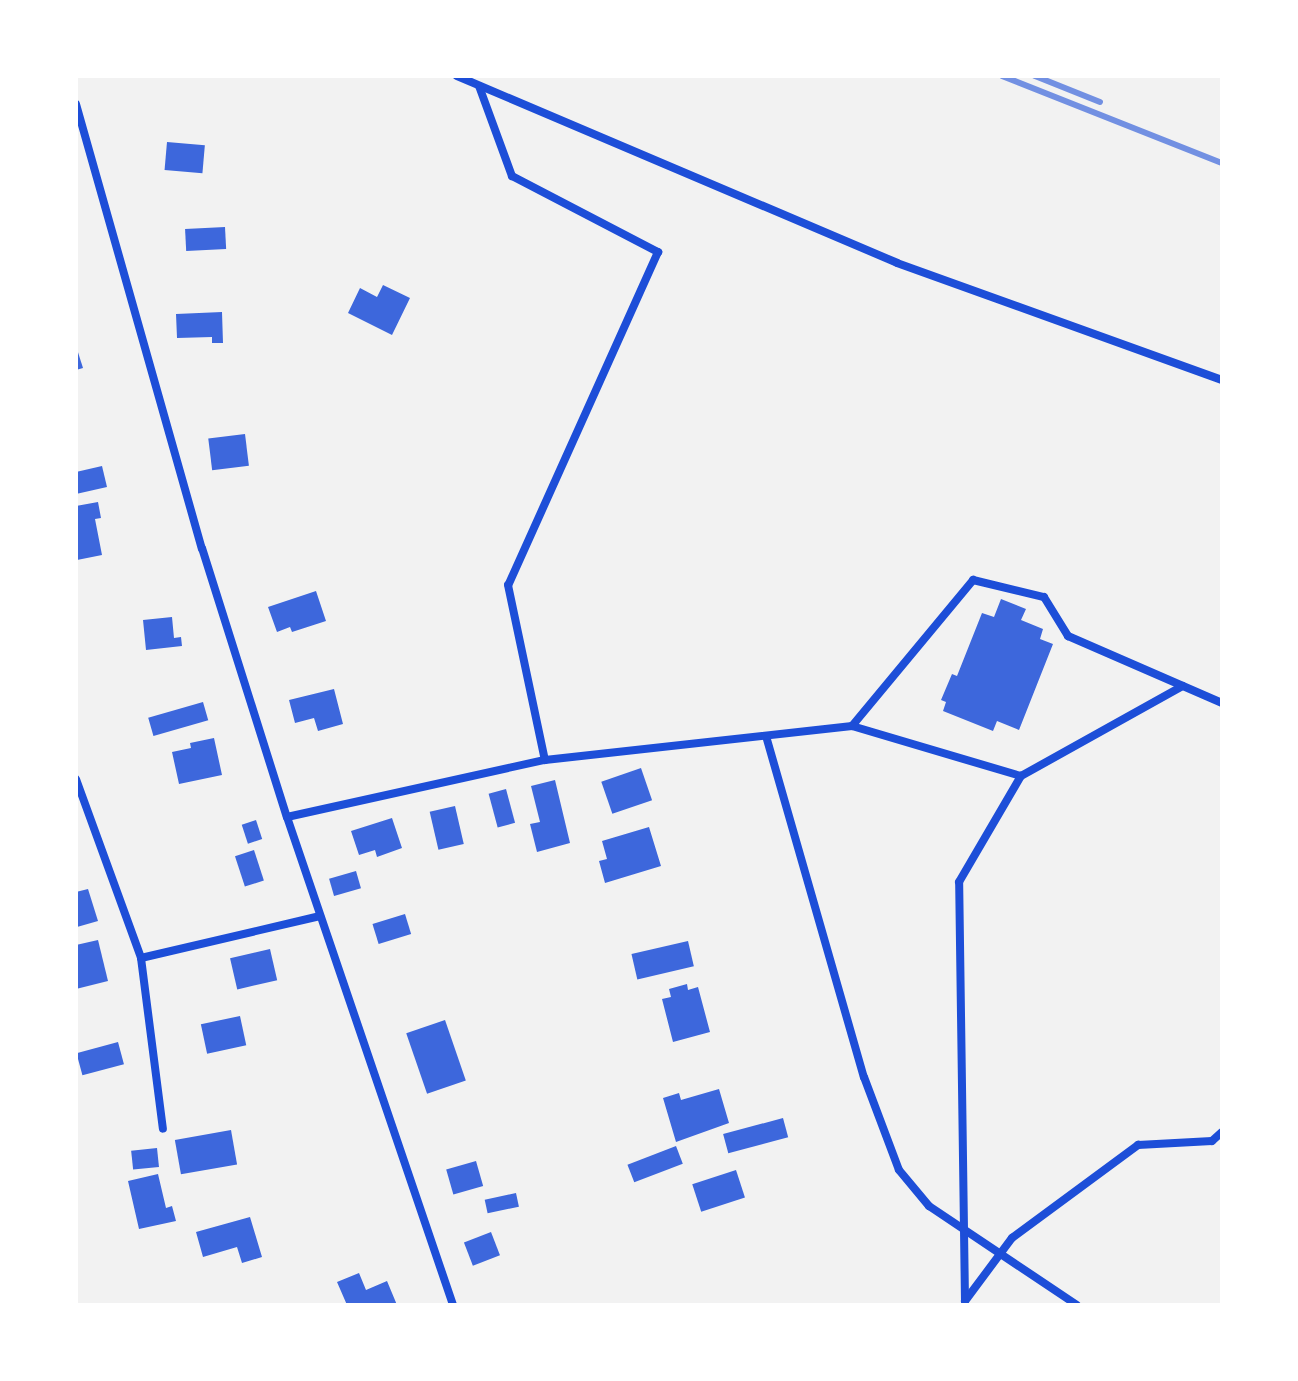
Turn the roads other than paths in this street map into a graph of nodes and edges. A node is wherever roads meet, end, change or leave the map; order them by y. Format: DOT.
graph roads {
  1 [pos="457,76"];
  2 [pos="479,86"];
  3 [pos="76,104"];
  4 [pos="1222,380"];
  5 [pos="1183,686"];
  6 [pos="1222,703"];
  7 [pos="852,726"];
  8 [pos="766,736"];
  9 [pos="545,760"];
  10 [pos="1021,776"];
  11 [pos="76,779"];
  12 [pos="287,817"];
  13 [pos="320,916"];
  14 [pos="141,958"];
  15 [pos="163,1129"];
  16 [pos="1222,1132"];
  17 [pos="964,1229"];
  18 [pos="1000,1254"];
  19 [pos="964,1303"];
  20 [pos="453,1305"];
  21 [pos="1077,1305"];
  1 -- 2 [label="street"];
  2 -- 4 [label="street"];
  2 -- 9 [label="street"];
  3 -- 12 [label="street"];
  5 -- 6 [label="street"];
  5 -- 7 [label="street"];
  5 -- 10 [label="street"];
  7 -- 8 [label="street"];
  7 -- 10 [label="street"];
  8 -- 9 [label="street"];
  8 -- 17 [label="street"];
  9 -- 12 [label="street"];
  10 -- 17 [label="street"];
  11 -- 14 [label="street"];
  12 -- 13 [label="street"];
  13 -- 14 [label="street"];
  13 -- 20 [label="street"];
  14 -- 15 [label="street"];
  16 -- 18 [label="street"];
  17 -- 18 [label="street"];
  17 -- 19 [label="street"];
  18 -- 19 [label="street"];
  18 -- 21 [label="street"];
}
